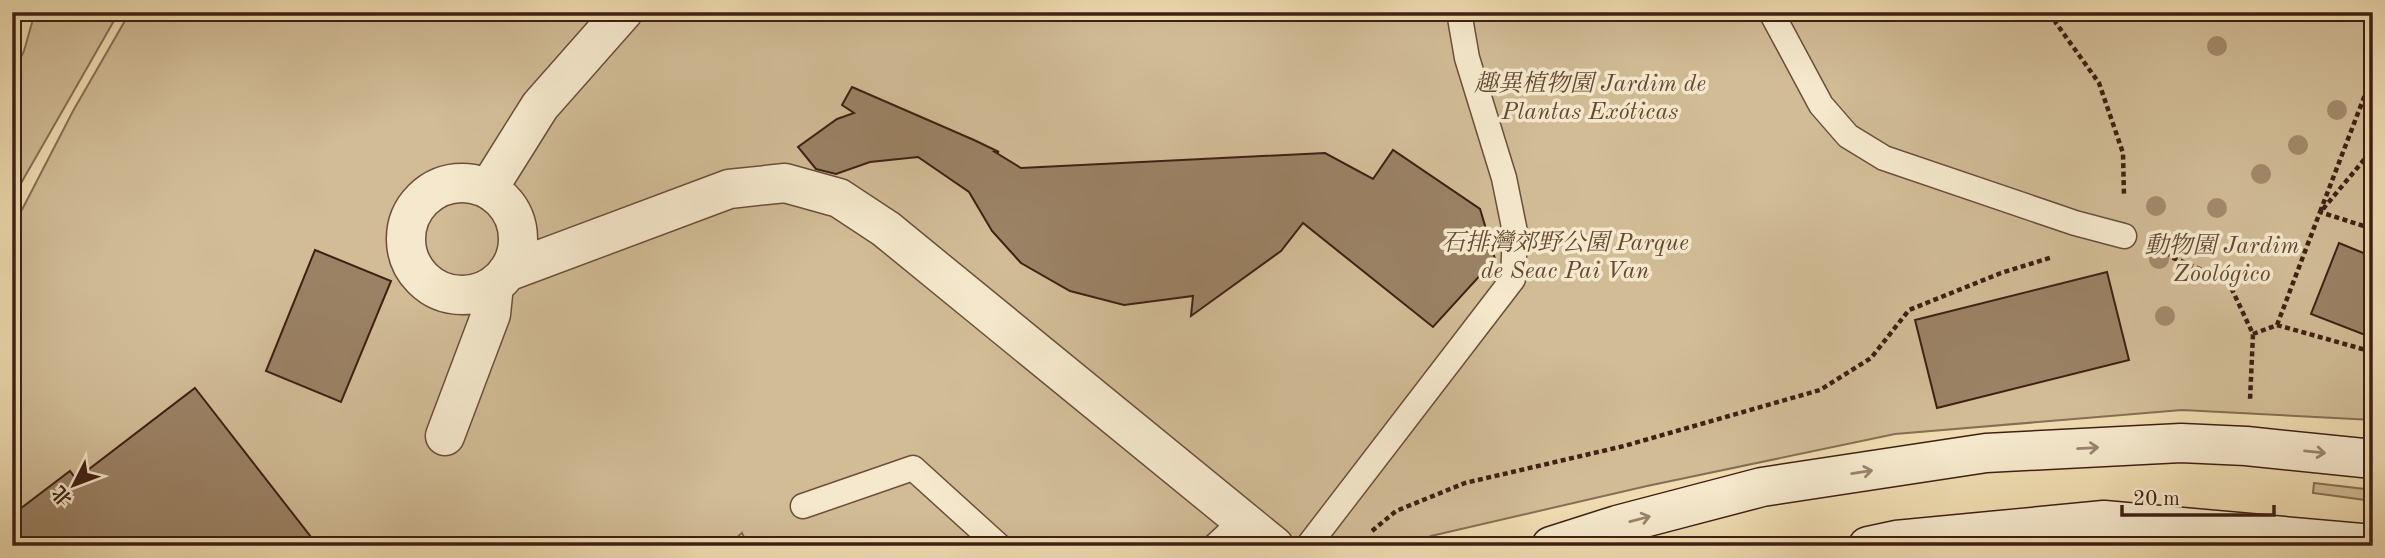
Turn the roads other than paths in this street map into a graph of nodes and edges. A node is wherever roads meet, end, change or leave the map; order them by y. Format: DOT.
graph roads {
  1 [pos="623,12"];
  2 [pos="1458,12"];
  3 [pos="1771,12"];
  4 [pos="488,189"];
  5 [pos="2124,236"];
  6 [pos="501,279"];
  7 [pos="445,436"];
  8 [pos="2373,459"];
  9 [pos="803,506"];
  10 [pos="1242,520"];
  11 [pos="2373,544"];
  12 [pos="999,546"];
  13 [pos="1215,546"];
  14 [pos="1274,546"];
  15 [pos="1308,546"];
  16 [pos="1551,546"];
  17 [pos="1868,546"];
  1 -- 4 [label="street"];
  2 -- 15 [label="lane"];
  3 -- 5 [label="lane"];
  4 -- 6 [label="street"];
  4 -- 6 [label="street"];
  6 -- 7 [label="street"];
  6 -- 10 [label="street"];
  16 -- 8 [label="street, one-way"];
  9 -- 12 [label="lane"];
  10 -- 13 [label="lane"];
  10 -- 14 [label="street"];
  11 -- 17 [label="street"];
}
